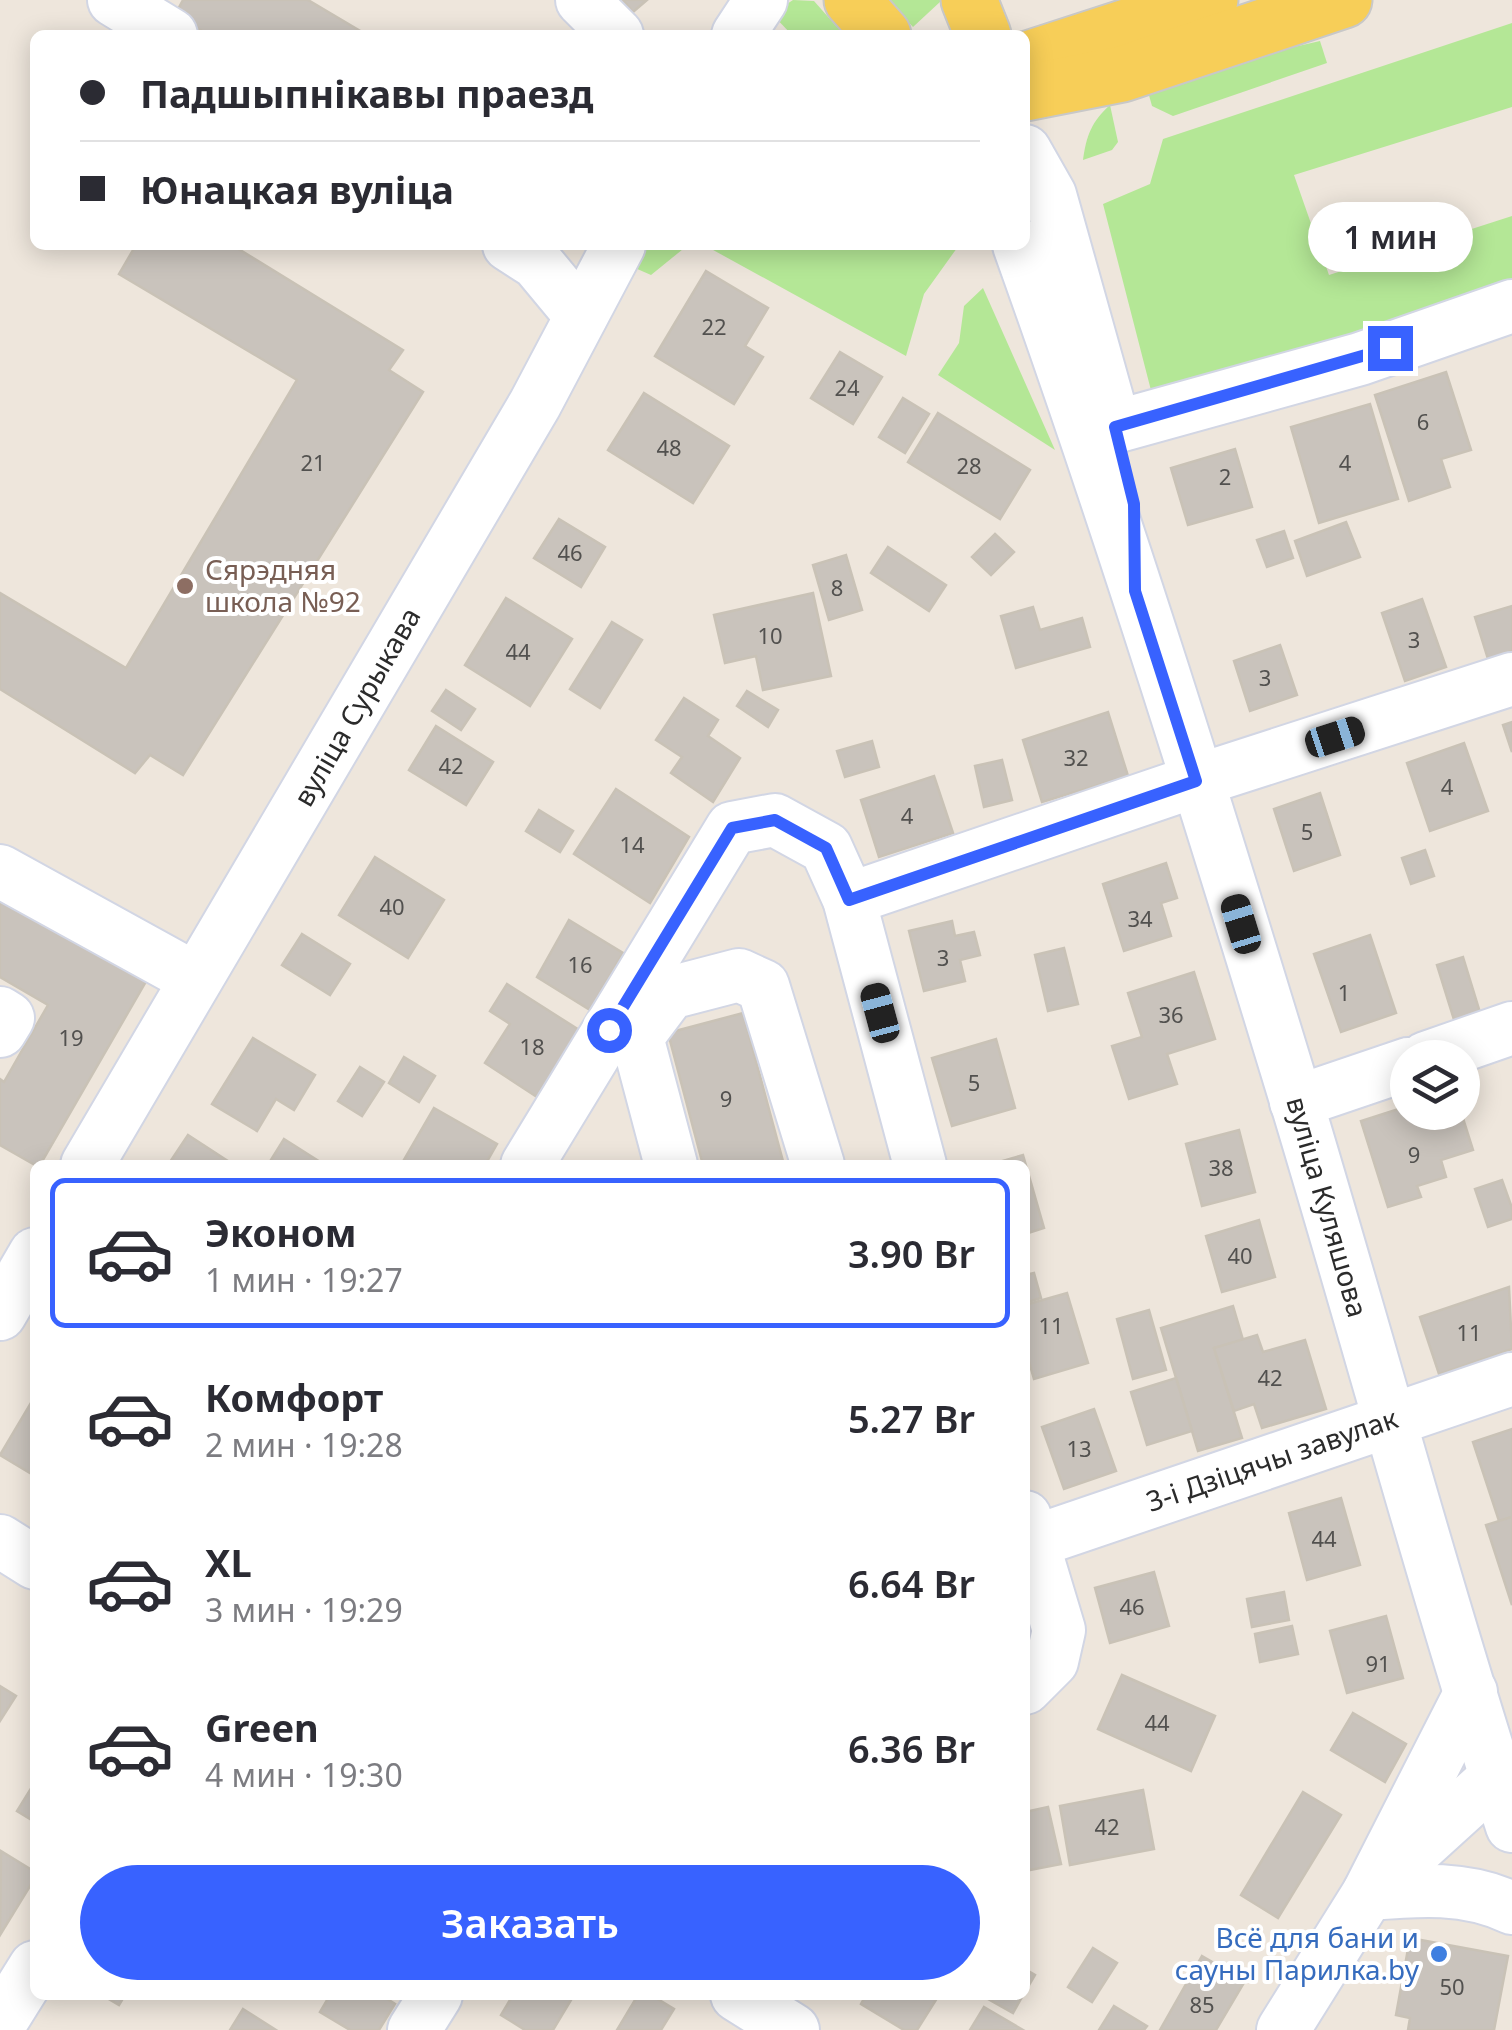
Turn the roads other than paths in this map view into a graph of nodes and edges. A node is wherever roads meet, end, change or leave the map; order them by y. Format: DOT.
graph roads {
  1 [pos="582,0"];
  2 [pos="761,0"];
  3 [pos="852,0"];
  4 [pos="970,0"];
  5 [pos="1210,0"];
  6 [pos="1344,0"];
  7 [pos="612,30"];
  8 [pos="741,30"];
  9 [pos="879,30"];
  10 [pos="982,30"];
  11 [pos="1030,58"];
  12 [pos="1030,92"];
  13 [pos="1030,160"];
  14 [pos="517,250"];
  15 [pos="616,250"];
  16 [pos="1021,250"];
  17 [pos="1512,306"];
  18 [pos="581,316"];
  19 [pos="1115,427"];
  20 [pos="1135,591"];
  21 [pos="1512,679"];
  22 [pos="1196,781"];
  23 [pos="0,871"];
  24 [pos="849,900"];
  25 [pos="196,979"];
  26 [pos="0,1013"];
  27 [pos="1512,1028"];
  28 [pos="0,1031"];
  29 [pos="1478,1040"];
  30 [pos="1390,1070"];
  31 [pos="1296,1102"];
  32 [pos="91,1160"];
  33 [pos="530,1160"];
  34 [pos="670,1160"];
  35 [pos="816,1160"];
  36 [pos="919,1160"];
  37 [pos="30,1263"];
  38 [pos="0,1314"];
  39 [pos="1512,1380"];
  40 [pos="1388,1420"];
  41 [pos="1030,1530"];
  42 [pos="1030,1533"];
  43 [pos="0,1542"];
  44 [pos="30,1559"];
  45 [pos="1030,1683"];
  46 [pos="1471,1692"];
  47 [pos="1504,1774"];
  48 [pos="1512,1826"];
  49 [pos="1368,1894"];
  50 [pos="1512,1908"];
  51 [pos="30,1975"];
  52 [pos="433,2000"];
  53 [pos="745,2000"];
  54 [pos="0,2023"];
  55 [pos="414,2030"];
  56 [pos="793,2030"];
  57 [pos="1282,2030"];
  1 -- 7 [label="street"];
  2 -- 8 [label="street"];
  3 -- 9 [label="main road"];
  4 -- 10 [label="main road"];
  5 -- 11 [label="main road"];
  6 -- 12 [label="main road"];
  13 -- 19 [label="street, вуліца Куляшова"];
  14 -- 18 [label="street"];
  15 -- 18 [label="street, вуліца Сурыкава"];
  16 -- 20 [label="street, вуліца Куляшова"];
  17 -- 19 [label="street"];
  18 -- 25 [label="street, вуліца Сурыкава"];
  19 -- 20 [label="street, вуліца Куляшова"];
  20 -- 22 [label="street, вуліца Куляшова"];
  21 -- 22 [label="street"];
  22 -- 24 [label="street"];
  22 -- 31 [label="street, вуліца Куляшова"];
  23 -- 25 [label="street"];
  24 -- 33 [label="street"];
  24 -- 36 [label="street"];
  25 -- 32 [label="street, вуліца Сурыкава"];
  26 -- 28 [label="street"];
  27 -- 29 [label="street"];
  30 -- 31 [label="street"];
  31 -- 40 [label="street, вуліца Куляшова"];
  34 -- 35 [label="street"];
  37 -- 38 [label="street"];
  39 -- 40 [label="street, 3-і Дзіцячы завулак"];
  40 -- 41 [label="street, 3-і Дзіцячы завулак"];
  40 -- 46 [label="street, вуліца Куляшова"];
  42 -- 45 [label="street"];
  43 -- 44 [label="street"];
  46 -- 47 [label="street, вуліца Куляшова"];
  46 -- 49 [label="street"];
  47 -- 48 [label="street, вуліца Куляшова"];
  47 -- 49 [label="street"];
  49 -- 50 [label="street"];
  49 -- 57 [label="street"];
  51 -- 54 [label="street"];
  52 -- 55 [label="street"];
  53 -- 56 [label="street"];
}
